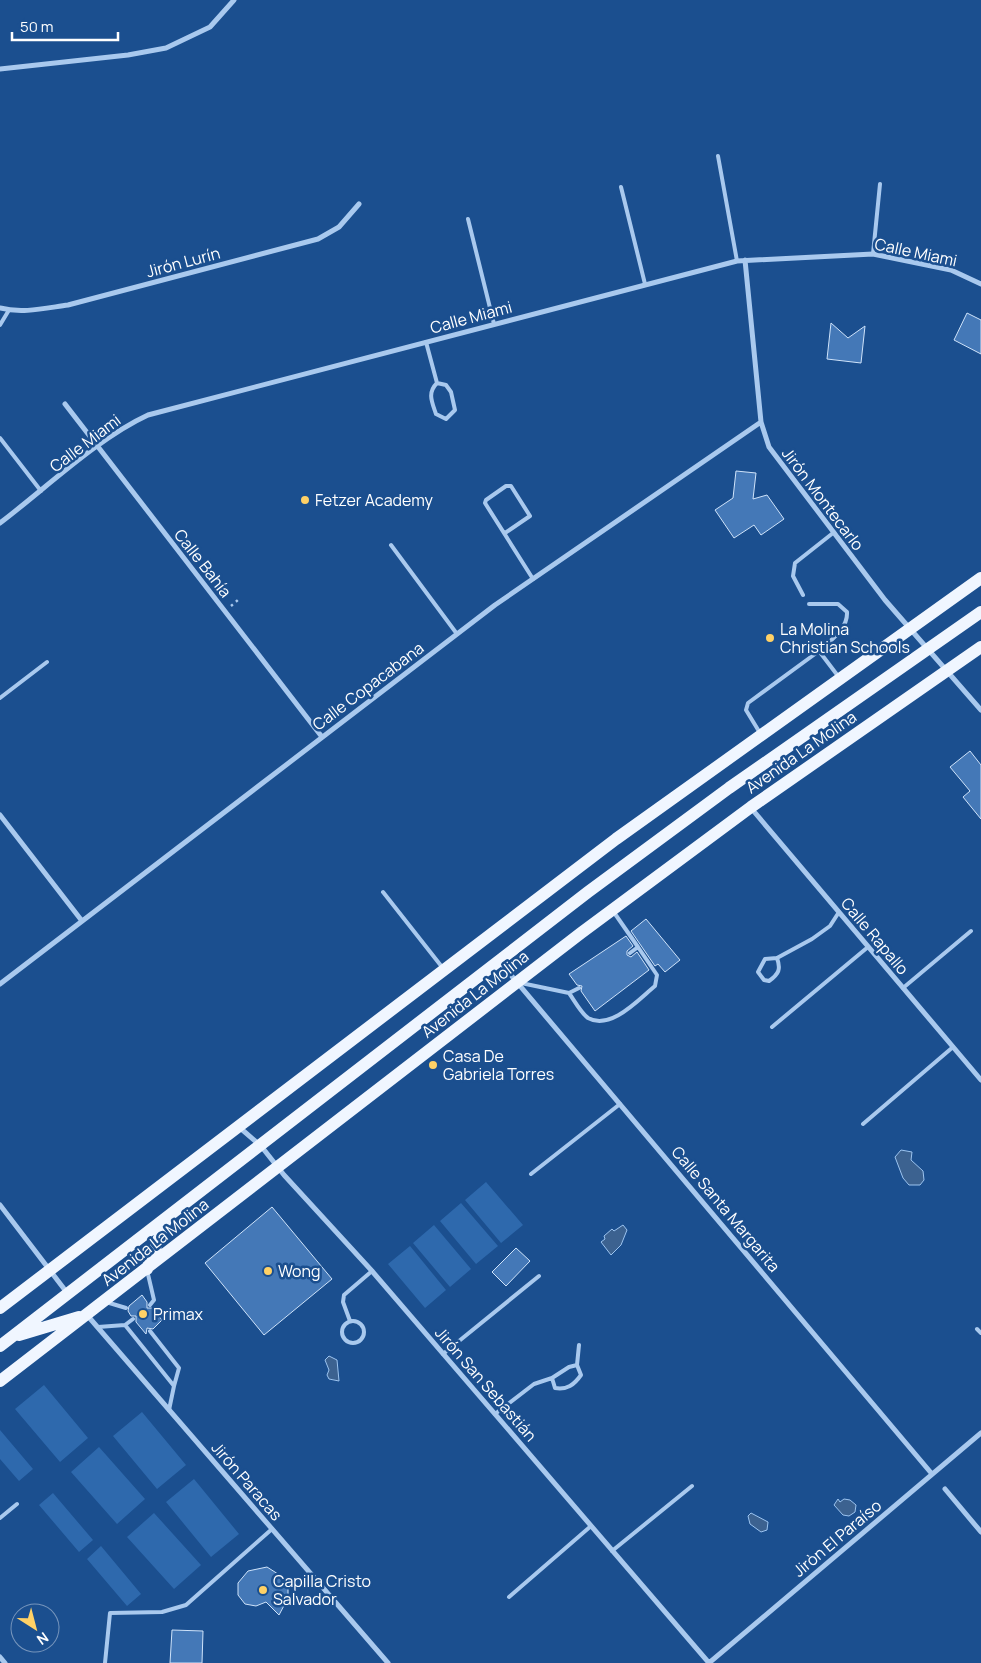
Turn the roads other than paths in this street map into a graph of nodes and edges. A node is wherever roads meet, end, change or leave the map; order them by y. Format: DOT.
graph roads {
  1 [pos="234,0"];
  2 [pos="0,69"];
  3 [pos="718,156"];
  4 [pos="880,184"];
  5 [pos="621,188"];
  6 [pos="359,204"];
  7 [pos="468,219"];
  8 [pos="873,254"];
  9 [pos="744,260"];
  10 [pos="737,261"];
  11 [pos="645,284"];
  12 [pos="981,284"];
  13 [pos="0,308"];
  14 [pos="9,310"];
  15 [pos="494,324"];
  16 [pos="0,325"];
  17 [pos="426,342"];
  18 [pos="437,383"];
  19 [pos="65,404"];
  20 [pos="761,422"];
  21 [pos="0,438"];
  22 [pos="97,447"];
  23 [pos="41,491"];
  24 [pos="0,523"];
  25 [pos="505,533"];
  26 [pos="833,533"];
  27 [pos="390,545"];
  28 [pos="981,578"];
  29 [pos="533,579"];
  30 [pos="802,595"];
  31 [pos="809,604"];
  32 [pos="981,612"];
  33 [pos="910,628"];
  34 [pos="457,634"];
  35 [pos="981,647"];
  36 [pos="929,648"];
  37 [pos="819,651"];
  38 [pos="47,662"];
  39 [pos="948,670"];
  40 [pos="840,678"];
  41 [pos="0,698"];
  42 [pos="981,710"];
  43 [pos="761,735"];
  44 [pos="322,737"];
  45 [pos="751,807"];
  46 [pos="0,815"];
  47 [pos="383,892"];
  48 [pos="612,910"];
  49 [pos="839,912"];
  50 [pos="82,921"];
  51 [pos="971,932"];
  52 [pos="638,947"];
  53 [pos="868,947"];
  54 [pos="630,952"];
  55 [pos="777,958"];
  56 [pos="499,961"];
  57 [pos="444,969"];
  58 [pos="517,982"];
  59 [pos="0,984"];
  60 [pos="579,988"];
  61 [pos="904,988"];
  62 [pos="569,993"];
  63 [pos="772,1027"];
  64 [pos="953,1047"];
  65 [pos="981,1080"];
  66 [pos="620,1104"];
  67 [pos="863,1124"];
  68 [pos="238,1126"];
  69 [pos="261,1146"];
  70 [pos="278,1167"];
  71 [pos="532,1174"];
  72 [pos="0,1205"];
  73 [pos="166,1218"];
  74 [pos="147,1269"];
  75 [pos="49,1270"];
  76 [pos="372,1271"];
  77 [pos="539,1276"];
  78 [pos="68,1294"];
  79 [pos="104,1301"];
  80 [pos="150,1305"];
  81 [pos="0,1308"];
  82 [pos="126,1308"];
  83 [pos="86,1315"];
  84 [pos="133,1319"];
  85 [pos="350,1321"];
  86 [pos="125,1325"];
  87 [pos="97,1327"];
  88 [pos="977,1329"];
  89 [pos="150,1331"];
  90 [pos="981,1333"];
  91 [pos="12,1337"];
  92 [pos="0,1346"];
  93 [pos="579,1346"];
  94 [pos="443,1354"];
  95 [pos="577,1365"];
  96 [pos="552,1378"];
  97 [pos="0,1381"];
  98 [pos="174,1386"];
  99 [pos="169,1410"];
  100 [pos="495,1414"];
  101 [pos="981,1433"];
  102 [pos="932,1474"];
  103 [pos="692,1486"];
  104 [pos="945,1490"];
  105 [pos="17,1504"];
  106 [pos="0,1518"];
  107 [pos="591,1526"];
  108 [pos="272,1528"];
  109 [pos="981,1532"];
  110 [pos="612,1551"];
  111 [pos="509,1597"];
  112 [pos="0,1657"];
  113 [pos="5,1663"];
  114 [pos="105,1663"];
  115 [pos="388,1663"];
  116 [pos="709,1663"];
  1 -- 2 [label="street"];
  3 -- 10 [label="lane"];
  4 -- 8 [label="lane"];
  5 -- 11 [label="lane"];
  6 -- 14 [label="street, Jirón Lurín"];
  7 -- 15 [label="lane"];
  8 -- 9 [label="street, Calle Miami"];
  8 -- 12 [label="street, Calle Miami"];
  9 -- 10 [label="street, Calle Miami"];
  9 -- 20 [label="street, Jirón Montecarlo"];
  10 -- 11 [label="street, Calle Miami"];
  11 -- 15 [label="street, Calle Miami"];
  13 -- 14 [label="street, Jirón Lurín"];
  14 -- 16 [label="lane"];
  15 -- 17 [label="street, Calle Miami"];
  17 -- 18 [label="lane"];
  17 -- 22 [label="street, Calle Miami"];
  18 -- 18 [label="lane"];
  19 -- 22 [label="street, Calle Bahía"];
  20 -- 26 [label="street, Jirón Montecarlo"];
  20 -- 29 [label="street, Calle Copacabana"];
  21 -- 23 [label="lane"];
  22 -- 23 [label="street, Calle Miami"];
  22 -- 44 [label="street, Calle Bahía"];
  23 -- 24 [label="street, Calle Miami"];
  25 -- 25 [label="lane"];
  25 -- 29 [label="lane"];
  26 -- 30 [label="lane"];
  26 -- 33 [label="street, Jirón Montecarlo"];
  27 -- 34 [label="lane"];
  28 -- 33 [label="main road"];
  29 -- 34 [label="street, Calle Copacabana"];
  31 -- 37 [label="lane"];
  32 -- 36 [label="main road, Avenida La Molina"];
  33 -- 36 [label="street, Jirón Montecarlo"];
  33 -- 40 [label="main road"];
  34 -- 44 [label="street, Calle Copacabana"];
  35 -- 39 [label="main road, Avenida La Molina"];
  36 -- 39 [label="street, Jirón Montecarlo"];
  36 -- 56 [label="main road, Avenida La Molina"];
  37 -- 40 [label="lane"];
  37 -- 43 [label="lane"];
  38 -- 41 [label="lane"];
  39 -- 42 [label="street, Jirón Montecarlo"];
  39 -- 45 [label="main road, Avenida La Molina"];
  40 -- 43 [label="main road"];
  43 -- 57 [label="main road"];
  44 -- 50 [label="street, Calle Copacabana"];
  45 -- 48 [label="main road, Avenida La Molina"];
  45 -- 49 [label="street, Calle Rapallo"];
  46 -- 50 [label="street"];
  47 -- 57 [label="lane"];
  48 -- 52 [label="lane"];
  48 -- 58 [label="main road, Avenida La Molina"];
  49 -- 53 [label="street, Calle Rapallo"];
  49 -- 55 [label="lane"];
  50 -- 59 [label="street, Calle Copacabana"];
  51 -- 61 [label="lane"];
  52 -- 54 [label="lane"];
  52 -- 62 [label="lane"];
  53 -- 61 [label="street, Calle Rapallo"];
  53 -- 63 [label="lane"];
  55 -- 55 [label="lane"];
  56 -- 58 [label="street, Calle Santa Margarita"];
  56 -- 69 [label="main road, Avenida La Molina"];
  57 -- 68 [label="main road"];
  58 -- 62 [label="lane"];
  58 -- 66 [label="street, Calle Santa Margarita"];
  58 -- 70 [label="main road, Avenida La Molina"];
  60 -- 62 [label="lane"];
  61 -- 64 [label="street, Calle Rapallo"];
  64 -- 65 [label="street, Calle Rapallo"];
  64 -- 67 [label="lane"];
  66 -- 71 [label="lane"];
  66 -- 102 [label="street, Calle Santa Margarita"];
  68 -- 69 [label="street, Jirón San Sebastián"];
  68 -- 75 [label="main road"];
  69 -- 70 [label="street, Jirón San Sebastián"];
  69 -- 73 [label="main road, Avenida La Molina"];
  70 -- 74 [label="main road, Avenida La Molina"];
  70 -- 76 [label="street, Jirón San Sebastián"];
  72 -- 75 [label="street"];
  73 -- 74 [label="main road"];
  73 -- 78 [label="main road, Avenida La Molina"];
  74 -- 79 [label="main road, Avenida La Molina"];
  74 -- 80 [label="lane"];
  75 -- 78 [label="street"];
  75 -- 81 [label="main road"];
  76 -- 85 [label="lane"];
  76 -- 94 [label="street, Jirón San Sebastián"];
  77 -- 94 [label="lane"];
  78 -- 91 [label="main road, Avenida La Molina"];
  79 -- 82 [label="lane"];
  79 -- 83 [label="main road, Avenida La Molina"];
  83 -- 87 [label="street, Jirón Paracas"];
  83 -- 91 [label="main road"];
  83 -- 97 [label="main road, Avenida La Molina"];
  84 -- 86 [label="lane"];
  85 -- 85 [label="lane"];
  86 -- 87 [label="lane"];
  86 -- 98 [label="lane"];
  87 -- 99 [label="street, Jirón Paracas"];
  88 -- 90 [label="lane"];
  89 -- 98 [label="lane"];
  91 -- 92 [label="main road, Avenida La Molina"];
  93 -- 95 [label="lane"];
  94 -- 100 [label="street, Jirón San Sebastián"];
  95 -- 96 [label="lane"];
  95 -- 96 [label="lane"];
  96 -- 100 [label="lane"];
  98 -- 99 [label="lane"];
  99 -- 108 [label="street, Jirón Paracas"];
  100 -- 107 [label="street, Jirón San Sebastián"];
  101 -- 102 [label="street, Jiròn El Paraíso"];
  102 -- 116 [label="street, Jiròn El Paraíso"];
  103 -- 110 [label="lane"];
  104 -- 109 [label="street"];
  105 -- 106 [label="lane"];
  107 -- 110 [label="street, Jirón San Sebastián"];
  107 -- 111 [label="lane"];
  108 -- 114 [label="lane"];
  108 -- 115 [label="street, Jirón Paracas"];
  110 -- 116 [label="street, Jirón San Sebastián"];
  112 -- 113 [label="street"];
}
